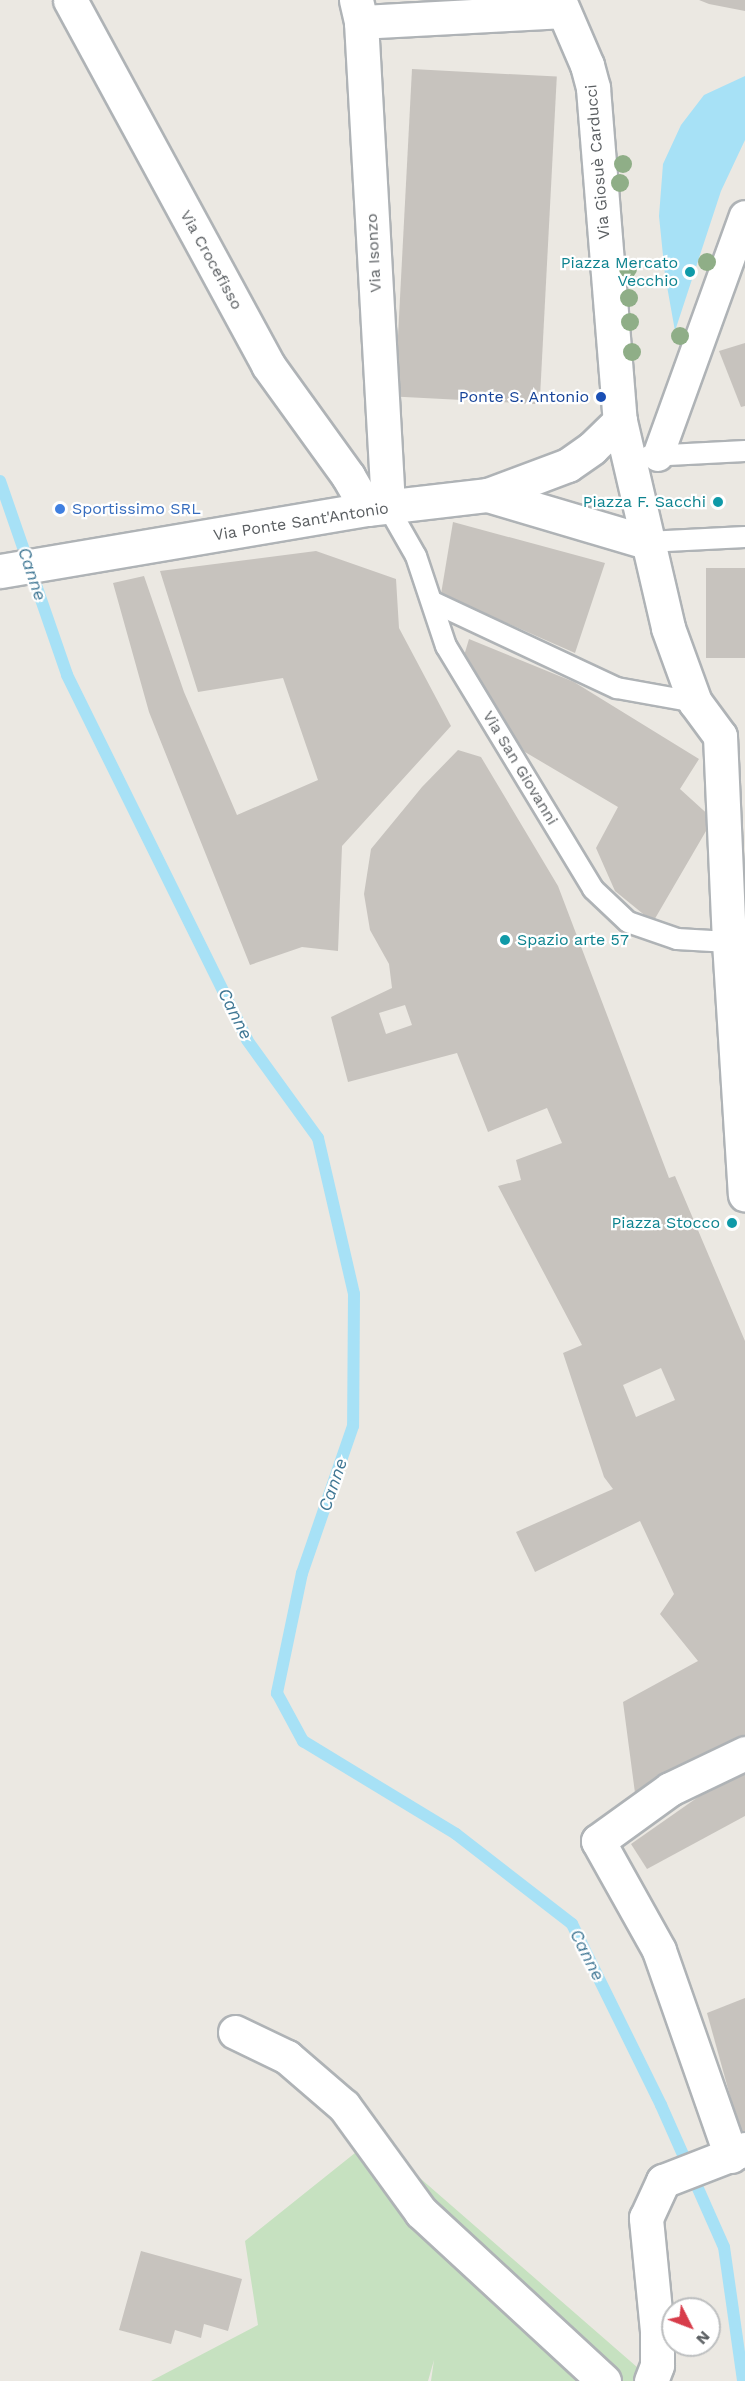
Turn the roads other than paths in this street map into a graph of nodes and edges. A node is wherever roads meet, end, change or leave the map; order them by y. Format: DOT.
graph roads {
  1 [pos="78,4"];
  2 [pos="560,5"];
  3 [pos="359,11"];
  4 [pos="745,216"];
  5 [pos="620,421"];
  6 [pos="745,450"];
  7 [pos="643,457"];
  8 [pos="488,495"];
  9 [pos="378,508"];
  10 [pos="745,537"];
  11 [pos="647,542"];
  12 [pos="0,572"];
  13 [pos="433,602"];
  14 [pos="694,702"];
  15 [pos="729,942"];
  16 [pos="745,1194"];
  17 [pos="745,1753"];
  18 [pos="235,2032"];
  19 [pos="730,2155"];
  20 [pos="604,2381"];
  21 [pos="651,2381"];
  1 -- 9 [label="street, Via Crocefisso"];
  2 -- 3 [label="street"];
  2 -- 5 [label="street, Via Giosuè Carducci"];
  3 -- 9 [label="street, Via Isonzo"];
  4 -- 7 [label="street"];
  5 -- 7 [label="street, Via Giosuè Carducci"];
  5 -- 8 [label="street"];
  6 -- 7 [label="lane"];
  7 -- 11 [label="street, Via Giosuè Carducci"];
  8 -- 9 [label="street, Via Ponte Sant'Antonio"];
  8 -- 11 [label="street"];
  9 -- 12 [label="street, Via Ponte Sant'Antonio"];
  9 -- 13 [label="lane, Via San Giovanni"];
  10 -- 11 [label="lane"];
  11 -- 14 [label="street, Via Giosuè Carducci"];
  13 -- 14 [label="lane"];
  13 -- 15 [label="lane, Via San Giovanni"];
  14 -- 15 [label="street, Via Giosuè Carducci"];
  15 -- 16 [label="street, Via Giosuè Carducci"];
  17 -- 19 [label="street"];
  18 -- 20 [label="street"];
  19 -- 21 [label="street"];
}
